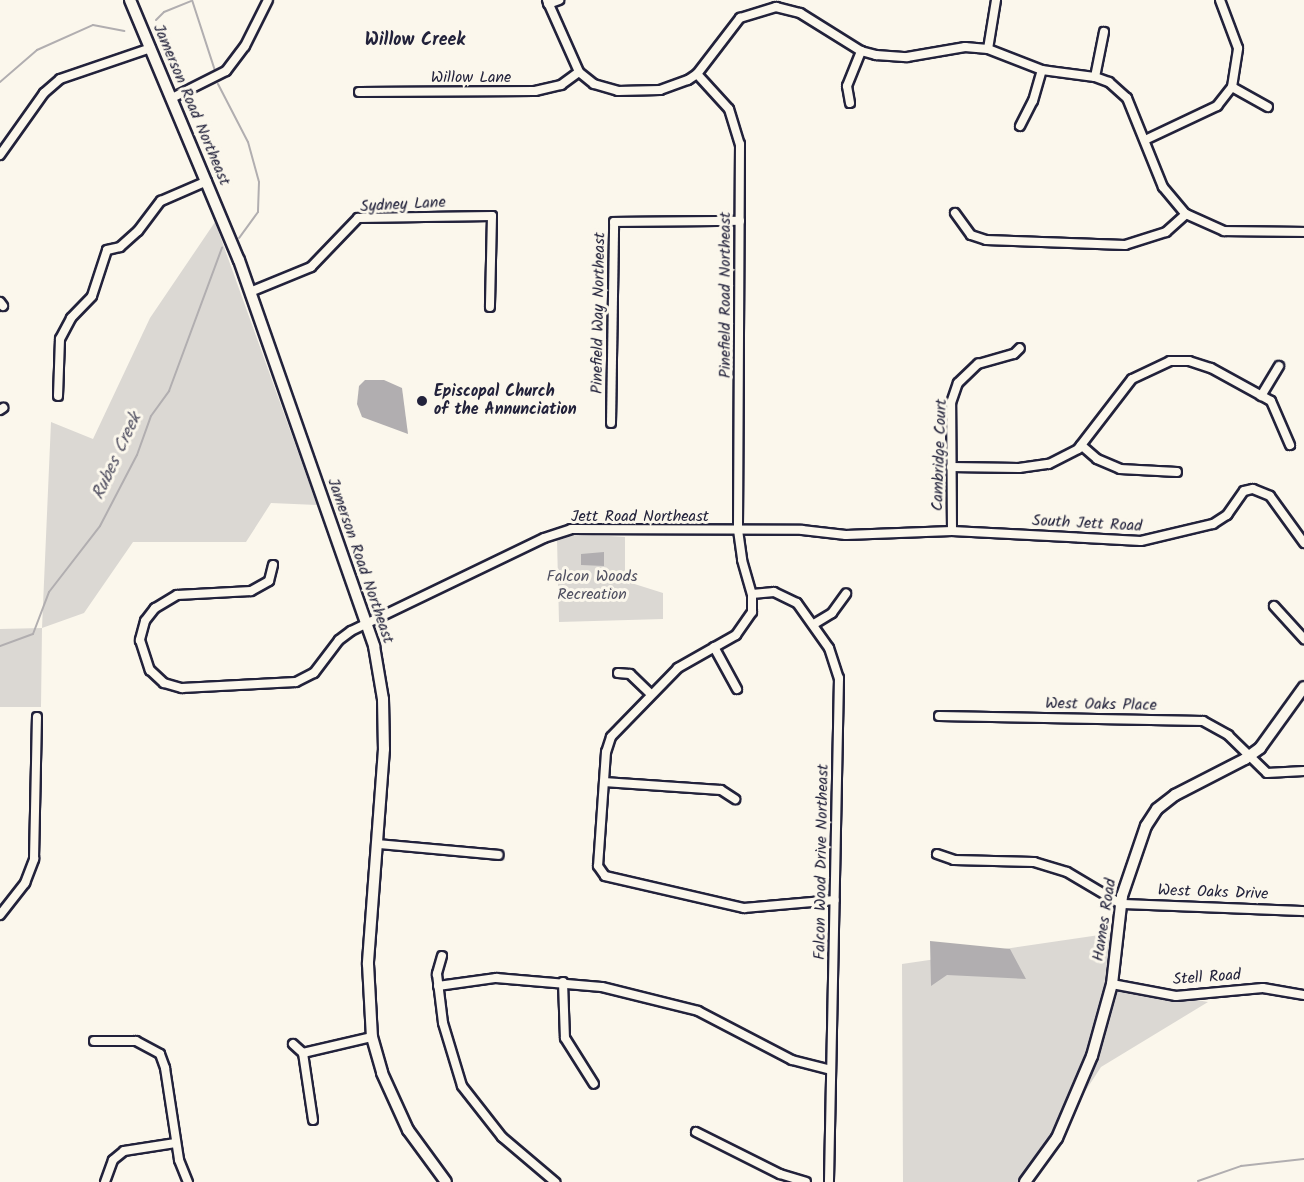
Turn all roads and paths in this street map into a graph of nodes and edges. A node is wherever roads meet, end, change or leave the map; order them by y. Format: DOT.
graph roads {
  1 [pos="130,0"];
  2 [pos="268,0"];
  3 [pos="559,0"];
  4 [pos="996,0"];
  5 [pos="1220,0"];
  6 [pos="548,2"];
  7 [pos="776,3"];
  8 [pos="1104,33"];
  9 [pos="151,48"];
  10 [pos="988,49"];
  11 [pos="861,51"];
  12 [pos="1042,70"];
  13 [pos="579,72"];
  14 [pos="697,74"];
  15 [pos="1095,77"];
  16 [pos="1232,87"];
  17 [pos="359,92"];
  18 [pos="172,98"];
  19 [pos="850,104"];
  20 [pos="1268,107"];
  21 [pos="1020,126"];
  22 [pos="1145,140"];
  23 [pos="0,155"];
  24 [pos="207,181"];
  25 [pos="1186,214"];
  26 [pos="957,215"];
  27 [pos="740,221"];
  28 [pos="1304,232"];
  29 [pos="250,292"];
  30 [pos="490,307"];
  31 [pos="1020,348"];
  32 [pos="1279,366"];
  33 [pos="58,396"];
  34 [pos="1261,396"];
  35 [pos="611,423"];
  36 [pos="1081,445"];
  37 [pos="1290,445"];
  38 [pos="951,466"];
  39 [pos="1177,472"];
  40 [pos="738,530"];
  41 [pos="952,531"];
  42 [pos="897,533"];
  43 [pos="1304,543"];
  44 [pos="273,565"];
  45 [pos="752,594"];
  46 [pos="846,594"];
  47 [pos="1274,606"];
  48 [pos="368,624"];
  49 [pos="814,624"];
  50 [pos="1304,639"];
  51 [pos="714,647"];
  52 [pos="618,673"];
  53 [pos="1304,687"];
  54 [pos="737,689"];
  55 [pos="651,694"];
  56 [pos="939,716"];
  57 [pos="37,717"];
  58 [pos="1248,758"];
  59 [pos="1304,771"];
  60 [pos="604,782"];
  61 [pos="735,799"];
  62 [pos="378,844"];
  63 [pos="937,854"];
  64 [pos="498,855"];
  65 [pos="835,900"];
  66 [pos="1121,903"];
  67 [pos="1304,911"];
  68 [pos="0,915"];
  69 [pos="442,956"];
  70 [pos="563,981"];
  71 [pos="1112,984"];
  72 [pos="438,986"];
  73 [pos="1304,995"];
  74 [pos="372,1037"];
  75 [pos="94,1041"];
  76 [pos="293,1044"];
  77 [pos="303,1053"];
  78 [pos="831,1070"];
  79 [pos="594,1084"];
  80 [pos="313,1120"];
  81 [pos="696,1132"];
  82 [pos="175,1143"];
  83 [pos="105,1182"];
  84 [pos="188,1182"];
  85 [pos="446,1182"];
  86 [pos="555,1182"];
  87 [pos="806,1182"];
  88 [pos="829,1182"];
  89 [pos="1025,1182"];
  1 -- 9 [label="street, Jamerson Road Northeast"];
  2 -- 18 [label="street"];
  3 -- 6 [label="street"];
  4 -- 10 [label="street"];
  5 -- 16 [label="street"];
  6 -- 13 [label="street"];
  7 -- 11 [label="street"];
  7 -- 14 [label="street"];
  8 -- 15 [label="street"];
  9 -- 18 [label="street, Jamerson Road Northeast"];
  9 -- 23 [label="street"];
  10 -- 11 [label="street"];
  10 -- 12 [label="street"];
  11 -- 19 [label="street"];
  12 -- 15 [label="street"];
  12 -- 21 [label="street"];
  13 -- 14 [label="street"];
  13 -- 17 [label="street, Willow Lane"];
  14 -- 27 [label="street, Pinefield Road Northeast"];
  15 -- 22 [label="street"];
  16 -- 20 [label="street"];
  16 -- 22 [label="street"];
  18 -- 24 [label="street, Jamerson Road Northeast"];
  22 -- 25 [label="street"];
  24 -- 29 [label="street, Jamerson Road Northeast"];
  24 -- 33 [label="street"];
  25 -- 26 [label="street"];
  25 -- 28 [label="street"];
  27 -- 35 [label="street, Pinefield Way Northeast"];
  27 -- 40 [label="street, Pinefield Road Northeast"];
  29 -- 30 [label="street, Sydney Lane"];
  29 -- 48 [label="street, Jamerson Road Northeast"];
  31 -- 38 [label="street, Cambridge Court"];
  32 -- 34 [label="street"];
  34 -- 36 [label="street"];
  34 -- 37 [label="street"];
  36 -- 38 [label="street"];
  36 -- 39 [label="street"];
  38 -- 41 [label="street, Cambridge Court"];
  40 -- 42 [label="street, Jett Road Northeast"];
  40 -- 45 [label="street, Pinefield Road Northeast"];
  40 -- 48 [label="street, Jett Road Northeast"];
  41 -- 42 [label="street, South Jett Road"];
  41 -- 43 [label="street, South Jett Road"];
  44 -- 48 [label="street, Jett Road Northeast"];
  45 -- 49 [label="street, Falcon Wood Drive Northeast"];
  45 -- 51 [label="street"];
  46 -- 49 [label="street"];
  47 -- 50 [label="street"];
  48 -- 62 [label="street, Jamerson Road Northeast"];
  49 -- 65 [label="street, Falcon Wood Drive Northeast"];
  51 -- 54 [label="street"];
  51 -- 55 [label="street"];
  52 -- 55 [label="street"];
  53 -- 58 [label="street, Hames Road"];
  55 -- 60 [label="street"];
  56 -- 58 [label="street, West Oaks Place"];
  57 -- 68 [label="street"];
  58 -- 59 [label="street, West Oaks Place"];
  58 -- 66 [label="street, Hames Road"];
  60 -- 61 [label="street"];
  60 -- 65 [label="street"];
  62 -- 64 [label="street"];
  62 -- 74 [label="street, Jamerson Road Northeast"];
  63 -- 66 [label="street"];
  65 -- 78 [label="street, Falcon Wood Drive Northeast"];
  66 -- 67 [label="street, West Oaks Drive"];
  66 -- 71 [label="street, Hames Road"];
  69 -- 72 [label="street"];
  70 -- 72 [label="street"];
  70 -- 78 [label="street"];
  70 -- 79 [label="street"];
  71 -- 73 [label="street, Stell Road"];
  71 -- 89 [label="street, Hames Road"];
  72 -- 86 [label="street"];
  74 -- 77 [label="street"];
  74 -- 85 [label="street, Jamerson Road Northeast"];
  75 -- 82 [label="street"];
  76 -- 77 [label="street"];
  77 -- 80 [label="street"];
  78 -- 88 [label="street, Falcon Wood Drive Northeast"];
  81 -- 87 [label="street"];
  82 -- 83 [label="street"];
  82 -- 84 [label="street"];
}
